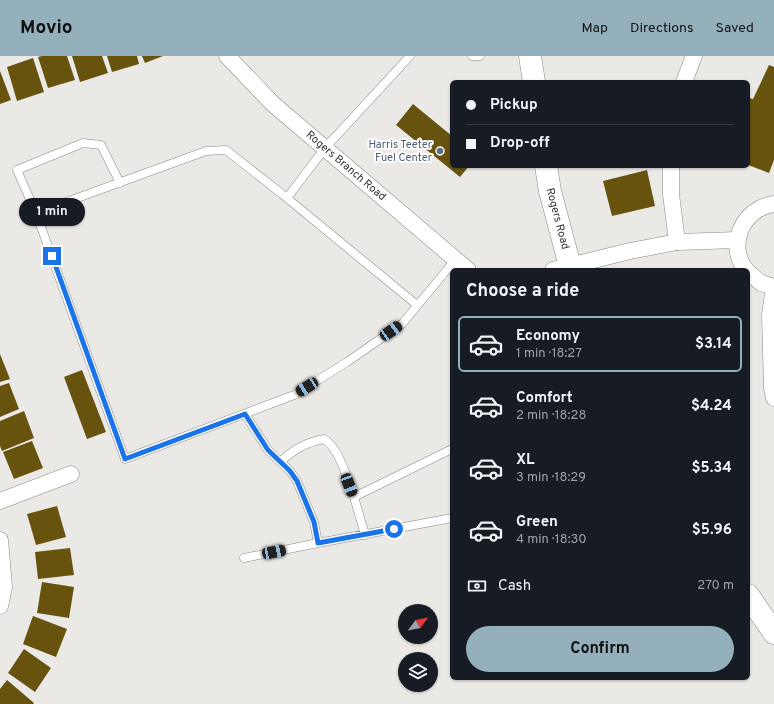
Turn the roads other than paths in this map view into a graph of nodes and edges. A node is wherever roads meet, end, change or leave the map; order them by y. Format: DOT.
graph roads {
  1 [pos="228,56"];
  2 [pos="410,56"];
  3 [pos="472,56"];
  4 [pos="480,56"];
  5 [pos="530,56"];
  6 [pos="694,56"];
  7 [pos="534,80"];
  8 [pos="685,80"];
  9 [pos="325,148"];
  10 [pos="546,168"];
  11 [pos="671,168"];
  12 [pos="120,183"];
  13 [pos="287,198"];
  14 [pos="774,204"];
  15 [pos="36,213"];
  16 [pos="738,240"];
  17 [pos="677,242"];
  18 [pos="455,260"];
  19 [pos="465,268"];
  20 [pos="564,268"];
  21 [pos="568,268"];
  22 [pos="744,268"];
  23 [pos="750,274"];
  24 [pos="774,287"];
  25 [pos="417,305"];
  26 [pos="774,398"];
  27 [pos="245,414"];
  28 [pos="450,450"];
  29 [pos="281,462"];
  30 [pos="71,474"];
  31 [pos="354,497"];
  32 [pos="0,501"];
  33 [pos="450,518"];
  34 [pos="365,534"];
  35 [pos="0,540"];
  36 [pos="318,543"];
  37 [pos="244,558"];
  38 [pos="750,597"];
  39 [pos="0,606"];
  40 [pos="774,633"];
  1 -- 9 [label="street, Rogers Branch Road"];
  2 -- 9 [label="lane"];
  3 -- 4 [label="lane"];
  5 -- 7 [label="main road"];
  6 -- 8 [label="street"];
  9 -- 13 [label="lane"];
  9 -- 18 [label="street, Rogers Branch Road"];
  10 -- 20 [label="main road, Rogers Road"];
  11 -- 17 [label="street"];
  12 -- 13 [label="lane"];
  12 -- 15 [label="lane"];
  12 -- 15 [label="lane"];
  13 -- 25 [label="lane"];
  14 -- 16 [label="street"];
  15 -- 27 [label="lane"];
  16 -- 17 [label="street"];
  16 -- 22 [label="street"];
  17 -- 21 [label="street"];
  18 -- 19 [label="street, Rogers Branch Road"];
  18 -- 25 [label="lane"];
  23 -- 24 [label="street"];
  24 -- 26 [label="street"];
  25 -- 27 [label="lane"];
  27 -- 29 [label="lane"];
  28 -- 31 [label="lane"];
  29 -- 31 [label="lane"];
  29 -- 36 [label="lane"];
  30 -- 32 [label="street"];
  31 -- 34 [label="lane"];
  33 -- 34 [label="lane"];
  34 -- 36 [label="lane"];
  35 -- 39 [label="street"];
  36 -- 37 [label="lane"];
  38 -- 40 [label="main road"];
}
